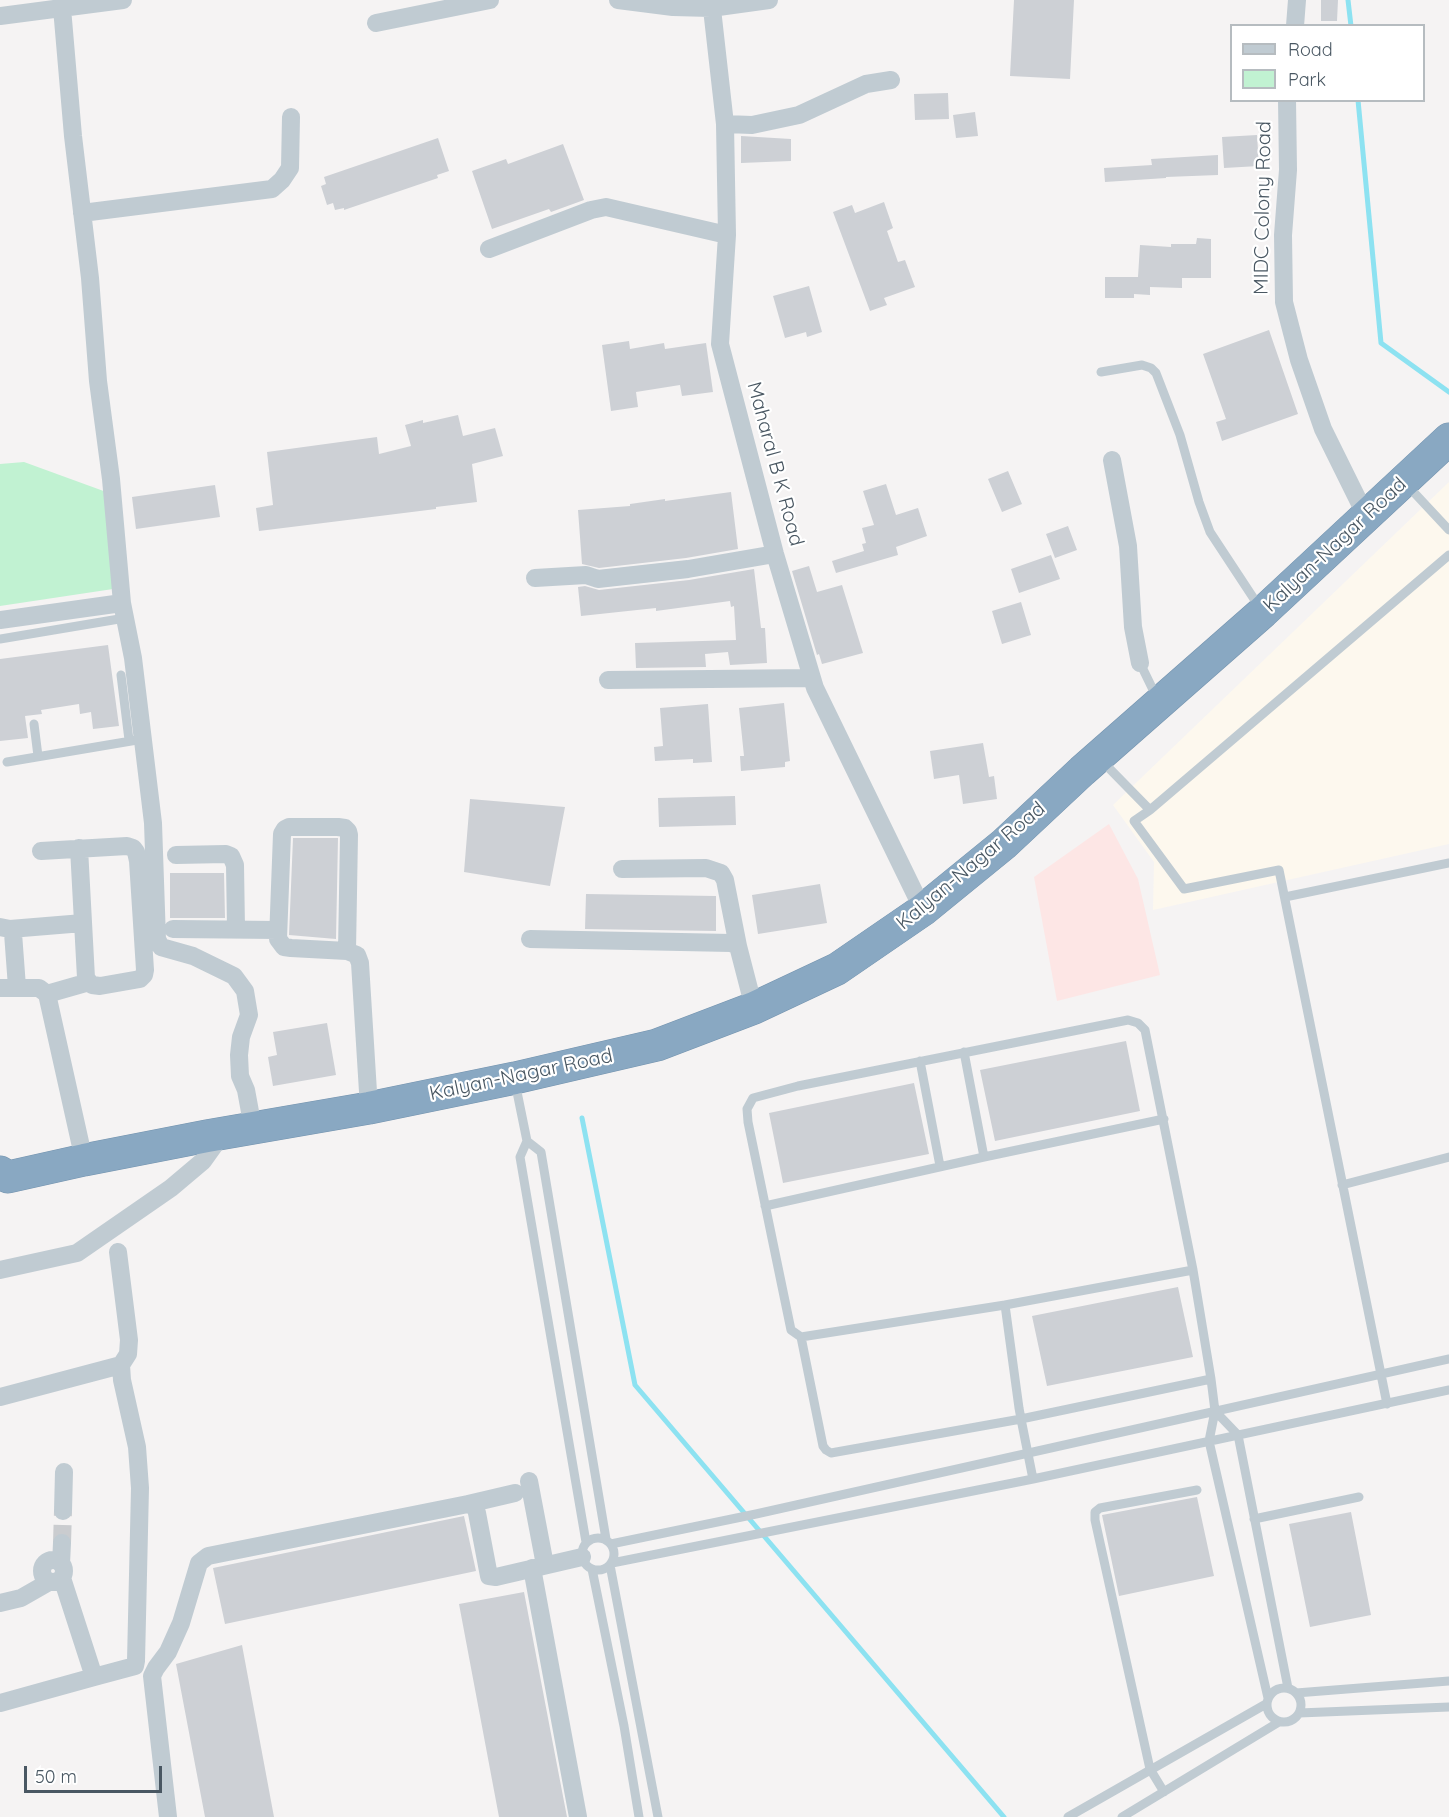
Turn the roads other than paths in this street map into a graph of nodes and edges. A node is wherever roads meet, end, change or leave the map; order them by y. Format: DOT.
graph roads {
  1 [pos="123,0"];
  2 [pos="490,0"];
  3 [pos="618,0"];
  4 [pos="769,0"];
  5 [pos="1297,0"];
  6 [pos="711,4"];
  7 [pos="62,8"];
  8 [pos="0,16"];
  9 [pos="376,23"];
  10 [pos="1295,24"];
  11 [pos="891,80"];
  12 [pos="1287,102"];
  13 [pos="291,117"];
  14 [pos="725,124"];
  15 [pos="82,213"];
  16 [pos="727,235"];
  17 [pos="489,249"];
  18 [pos="1101,372"];
  19 [pos="1449,439"];
  20 [pos="1112,460"];
  21 [pos="1404,481"];
  22 [pos="1366,516"];
  23 [pos="1449,530"];
  24 [pos="775,554"];
  25 [pos="1449,555"];
  26 [pos="535,578"];
  27 [pos="124,610"];
  28 [pos="1263,612"];
  29 [pos="0,620"];
  30 [pos="0,639"];
  31 [pos="1140,663"];
  32 [pos="121,675"];
  33 [pos="812,678"];
  34 [pos="608,680"];
  35 [pos="1159,703"];
  36 [pos="34,724"];
  37 [pos="136,739"];
  38 [pos="38,756"];
  39 [pos="1098,757"];
  40 [pos="7,762"];
  41 [pos="1150,810"];
  42 [pos="79,848"];
  43 [pos="41,851"];
  44 [pos="176,855"];
  45 [pos="1449,863"];
  46 [pos="622,869"];
  47 [pos="1285,897"];
  48 [pos="923,910"];
  49 [pos="83,923"];
  50 [pos="5,928"];
  51 [pos="173,929"];
  52 [pos="236,929"];
  53 [pos="279,930"];
  54 [pos="530,939"];
  55 [pos="738,946"];
  56 [pos="347,951"];
  57 [pos="89,982"];
  58 [pos="8,987"];
  59 [pos="46,994"];
  60 [pos="754,1008"];
  61 [pos="964,1052"];
  62 [pos="920,1061"];
  63 [pos="515,1078"];
  64 [pos="369,1108"];
  65 [pos="1164,1119"];
  66 [pos="238,1130"];
  67 [pos="527,1141"];
  68 [pos="984,1156"];
  69 [pos="1449,1157"];
  70 [pos="84,1160"];
  71 [pos="940,1166"];
  72 [pos="3,1179"];
  73 [pos="1342,1185"];
  74 [pos="765,1206"];
  75 [pos="118,1252"];
  76 [pos="0,1270"];
  77 [pos="1193,1270"];
  78 [pos="1005,1305"];
  79 [pos="801,1337"];
  80 [pos="1449,1359"];
  81 [pos="121,1365"];
  82 [pos="1381,1374"];
  83 [pos="1211,1379"];
  84 [pos="1449,1390"];
  85 [pos="0,1397"];
  86 [pos="1387,1404"];
  87 [pos="1215,1411"];
  88 [pos="1021,1419"];
  89 [pos="1238,1435"];
  90 [pos="1209,1441"];
  91 [pos="1028,1453"];
  92 [pos="64,1472"];
  93 [pos="1033,1479"];
  94 [pos="529,1480"];
  95 [pos="1197,1490"];
  96 [pos="515,1494"];
  97 [pos="1359,1497"];
  98 [pos="468,1504"];
  99 [pos="63,1511"];
  100 [pos="1254,1519"];
  101 [pos="608,1542"];
  102 [pos="62,1543"];
  103 [pos="586,1556"];
  104 [pos="611,1564"];
  105 [pos="538,1567"];
  106 [pos="57,1575"];
  107 [pos="0,1603"];
  108 [pos="94,1677"];
  109 [pos="1449,1681"];
  110 [pos="1292,1690"];
  111 [pos="1267,1701"];
  112 [pos="0,1703"];
  113 [pos="1449,1707"];
  114 [pos="1299,1713"];
  115 [pos="1279,1722"];
  116 [pos="1150,1769"];
  117 [pos="1164,1792"];
  118 [pos="168,1817"];
  119 [pos="578,1817"];
  120 [pos="639,1817"];
  121 [pos="657,1817"];
  122 [pos="1068,1817"];
  123 [pos="1122,1817"];
  1 -- 7 [label="street"];
  2 -- 9 [label="street"];
  3 -- 6 [label="street"];
  4 -- 6 [label="street"];
  5 -- 10 [label="street"];
  6 -- 14 [label="street, Maharal B K Road"];
  7 -- 8 [label="street"];
  7 -- 15 [label="street"];
  11 -- 14 [label="street"];
  12 -- 22 [label="street, MIDC Colony Road"];
  13 -- 15 [label="street"];
  14 -- 16 [label="street, Maharal B K Road"];
  15 -- 27 [label="street"];
  16 -- 17 [label="street"];
  16 -- 24 [label="street, Maharal B K Road"];
  18 -- 28 [label="lane"];
  19 -- 21 [label="highway, Kalyan-Nagar Road"];
  20 -- 31 [label="street"];
  21 -- 22 [label="highway, Kalyan-Nagar Road"];
  21 -- 23 [label="lane"];
  22 -- 28 [label="highway, Kalyan-Nagar Road"];
  24 -- 26 [label="street"];
  24 -- 33 [label="street, Maharal B K Road"];
  25 -- 41 [label="lane"];
  27 -- 29 [label="street"];
  27 -- 30 [label="lane"];
  27 -- 37 [label="street"];
  28 -- 35 [label="highway, Kalyan-Nagar Road"];
  31 -- 35 [label="lane"];
  32 -- 37 [label="lane"];
  33 -- 34 [label="street"];
  33 -- 48 [label="street, Maharal B K Road"];
  35 -- 39 [label="highway, Kalyan-Nagar Road"];
  36 -- 38 [label="lane"];
  37 -- 38 [label="lane"];
  37 -- 66 [label="street"];
  38 -- 40 [label="lane"];
  39 -- 41 [label="lane"];
  39 -- 48 [label="highway, Kalyan-Nagar Road"];
  41 -- 47 [label="lane"];
  42 -- 43 [label="street"];
  42 -- 49 [label="street"];
  42 -- 57 [label="street"];
  44 -- 52 [label="street"];
  45 -- 47 [label="lane"];
  46 -- 55 [label="street"];
  47 -- 73 [label="lane"];
  48 -- 60 [label="highway, Kalyan-Nagar Road"];
  49 -- 50 [label="street"];
  49 -- 57 [label="street"];
  50 -- 58 [label="street"];
  51 -- 52 [label="street"];
  52 -- 53 [label="street"];
  53 -- 56 [label="street"];
  53 -- 56 [label="street"];
  54 -- 55 [label="street"];
  55 -- 60 [label="street"];
  56 -- 64 [label="street"];
  57 -- 59 [label="street"];
  58 -- 59 [label="street"];
  59 -- 70 [label="street"];
  60 -- 63 [label="highway, Kalyan-Nagar Road"];
  61 -- 62 [label="lane"];
  61 -- 65 [label="lane"];
  61 -- 68 [label="lane"];
  62 -- 71 [label="lane"];
  62 -- 74 [label="lane"];
  63 -- 64 [label="highway, Kalyan-Nagar Road"];
  63 -- 67 [label="lane"];
  64 -- 66 [label="highway, Kalyan-Nagar Road"];
  65 -- 68 [label="lane"];
  65 -- 77 [label="lane"];
  66 -- 70 [label="highway, Kalyan-Nagar Road"];
  66 -- 76 [label="street"];
  67 -- 101 [label="lane"];
  67 -- 103 [label="lane"];
  68 -- 71 [label="lane"];
  69 -- 73 [label="lane"];
  70 -- 72 [label="highway, Kalyan-Nagar Road"];
  71 -- 74 [label="lane"];
  73 -- 82 [label="lane"];
  74 -- 79 [label="lane"];
  75 -- 81 [label="street"];
  77 -- 78 [label="lane"];
  77 -- 83 [label="lane"];
  78 -- 79 [label="lane"];
  78 -- 88 [label="lane"];
  79 -- 88 [label="lane"];
  80 -- 82 [label="lane"];
  81 -- 85 [label="street"];
  81 -- 108 [label="street"];
  82 -- 86 [label="lane"];
  82 -- 87 [label="lane"];
  83 -- 87 [label="lane"];
  83 -- 88 [label="lane"];
  84 -- 86 [label="lane"];
  86 -- 89 [label="lane"];
  87 -- 89 [label="lane"];
  87 -- 90 [label="lane"];
  87 -- 91 [label="lane"];
  88 -- 91 [label="lane"];
  89 -- 90 [label="lane"];
  89 -- 100 [label="lane"];
  90 -- 93 [label="lane"];
  90 -- 111 [label="lane"];
  91 -- 93 [label="lane"];
  91 -- 101 [label="lane"];
  92 -- 99 [label="street"];
  93 -- 104 [label="lane"];
  94 -- 105 [label="street"];
  95 -- 116 [label="lane"];
  96 -- 98 [label="street"];
  97 -- 100 [label="lane"];
  98 -- 105 [label="street"];
  98 -- 118 [label="street"];
  100 -- 110 [label="lane"];
  101 -- 103 [label="lane"];
  101 -- 104 [label="lane"];
  102 -- 106 [label="street"];
  103 -- 104 [label="lane"];
  103 -- 105 [label="street"];
  103 -- 120 [label="lane"];
  104 -- 121 [label="lane"];
  105 -- 119 [label="street"];
  106 -- 107 [label="street"];
  106 -- 108 [label="street"];
  108 -- 112 [label="street"];
  109 -- 110 [label="lane"];
  110 -- 111 [label="lane"];
  110 -- 114 [label="lane"];
  111 -- 115 [label="lane"];
  111 -- 116 [label="lane"];
  113 -- 114 [label="lane"];
  114 -- 115 [label="lane"];
  115 -- 117 [label="lane"];
  116 -- 117 [label="lane"];
  116 -- 122 [label="lane"];
  117 -- 123 [label="lane"];
}
